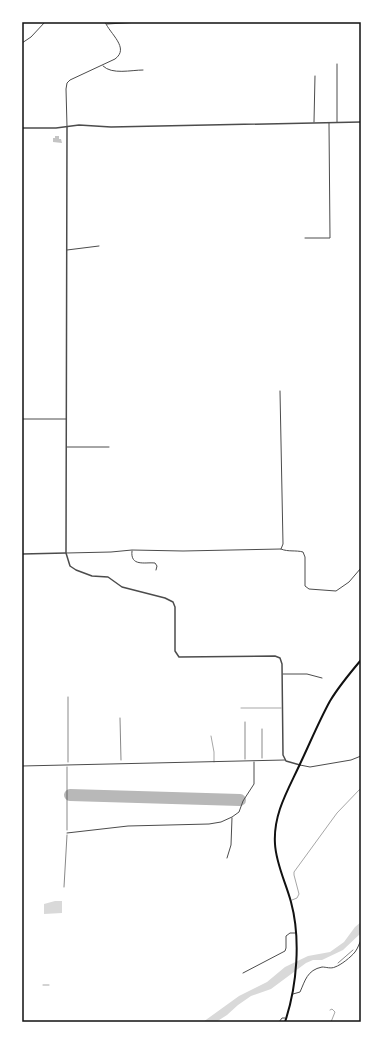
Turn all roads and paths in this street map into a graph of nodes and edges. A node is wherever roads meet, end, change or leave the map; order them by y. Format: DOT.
graph roads {
  1 [pos="45,22"];
  2 [pos="140,22"];
  3 [pos="106,23"];
  4 [pos="22,43"];
  5 [pos="337,64"];
  6 [pos="103,65"];
  7 [pos="143,70"];
  8 [pos="315,76"];
  9 [pos="361,122"];
  10 [pos="314,123"];
  11 [pos="329,123"];
  12 [pos="337,123"];
  13 [pos="67,127"];
  14 [pos="22,128"];
  15 [pos="305,238"];
  16 [pos="99,246"];
  17 [pos="66,250"];
  18 [pos="280,391"];
  19 [pos="22,419"];
  20 [pos="66,419"];
  21 [pos="109,446"];
  22 [pos="66,447"];
  23 [pos="281,549"];
  24 [pos="132,550"];
  25 [pos="66,553"];
  26 [pos="22,554"];
  27 [pos="361,568"];
  28 [pos="156,570"];
  29 [pos="361,660"];
  30 [pos="282,674"];
  31 [pos="322,678"];
  32 [pos="68,697"];
  33 [pos="241,708"];
  34 [pos="282,708"];
  35 [pos="120,718"];
  36 [pos="245,722"];
  37 [pos="262,729"];
  38 [pos="211,736"];
  39 [pos="361,756"];
  40 [pos="285,760"];
  41 [pos="214,762"];
  42 [pos="245,762"];
  43 [pos="254,762"];
  44 [pos="262,762"];
  45 [pos="121,764"];
  46 [pos="68,765"];
  47 [pos="300,765"];
  48 [pos="22,766"];
  49 [pos="67,767"];
  50 [pos="361,788"];
  51 [pos="232,817"];
  52 [pos="67,832"];
  53 [pos="227,858"];
  54 [pos="64,887"];
  55 [pos="291,900"];
  56 [pos="296,933"];
  57 [pos="361,940"];
  58 [pos="355,948"];
  59 [pos="336,964"];
  60 [pos="243,973"];
  61 [pos="43,985"];
  62 [pos="49,985"];
  63 [pos="292,994"];
  64 [pos="330,1010"];
  65 [pos="286,1018"];
  66 [pos="280,1022"];
  67 [pos="285,1022"];
  68 [pos="331,1022"];
  1 -- 4 [label="street"];
  2 -- 3 [label="street"];
  3 -- 6 [label="street"];
  5 -- 12 [label="street"];
  6 -- 7 [label="street"];
  6 -- 13 [label="street"];
  8 -- 10 [label="street"];
  9 -- 12 [label="street"];
  10 -- 11 [label="street"];
  10 -- 13 [label="street"];
  11 -- 12 [label="street"];
  11 -- 15 [label="street"];
  13 -- 14 [label="street"];
  13 -- 17 [label="street"];
  16 -- 17 [label="street"];
  17 -- 20 [label="street"];
  18 -- 23 [label="street"];
  19 -- 20 [label="street"];
  20 -- 22 [label="street"];
  21 -- 22 [label="street"];
  22 -- 25 [label="street"];
  23 -- 24 [label="street"];
  23 -- 27 [label="street"];
  24 -- 25 [label="street"];
  24 -- 28 [label="street"];
  25 -- 26 [label="street"];
  25 -- 30 [label="street"];
  29 -- 47 [label="main road"];
  30 -- 31 [label="street"];
  30 -- 34 [label="street"];
  32 -- 46 [label="path"];
  33 -- 34 [label="lane"];
  34 -- 40 [label="street"];
  35 -- 45 [label="path"];
  36 -- 42 [label="path"];
  37 -- 44 [label="path"];
  38 -- 41 [label="lane"];
  39 -- 47 [label="street"];
  40 -- 44 [label="street"];
  40 -- 47 [label="street"];
  41 -- 42 [label="street"];
  41 -- 45 [label="street"];
  42 -- 43 [label="street"];
  43 -- 44 [label="street"];
  43 -- 51 [label="street"];
  45 -- 46 [label="street"];
  46 -- 48 [label="street"];
  47 -- 55 [label="main road"];
  49 -- 52 [label="path"];
  50 -- 55 [label="lane"];
  51 -- 52 [label="street"];
  51 -- 53 [label="street"];
  52 -- 54 [label="path"];
  55 -- 56 [label="main road"];
  56 -- 60 [label="street"];
  56 -- 63 [label="main road"];
  57 -- 63 [label="street"];
  58 -- 59 [label="path"];
  61 -- 62 [label="lane"];
  63 -- 65 [label="main road"];
  64 -- 68 [label="lane"];
  65 -- 66 [label="street"];
  65 -- 67 [label="main road"];
}
